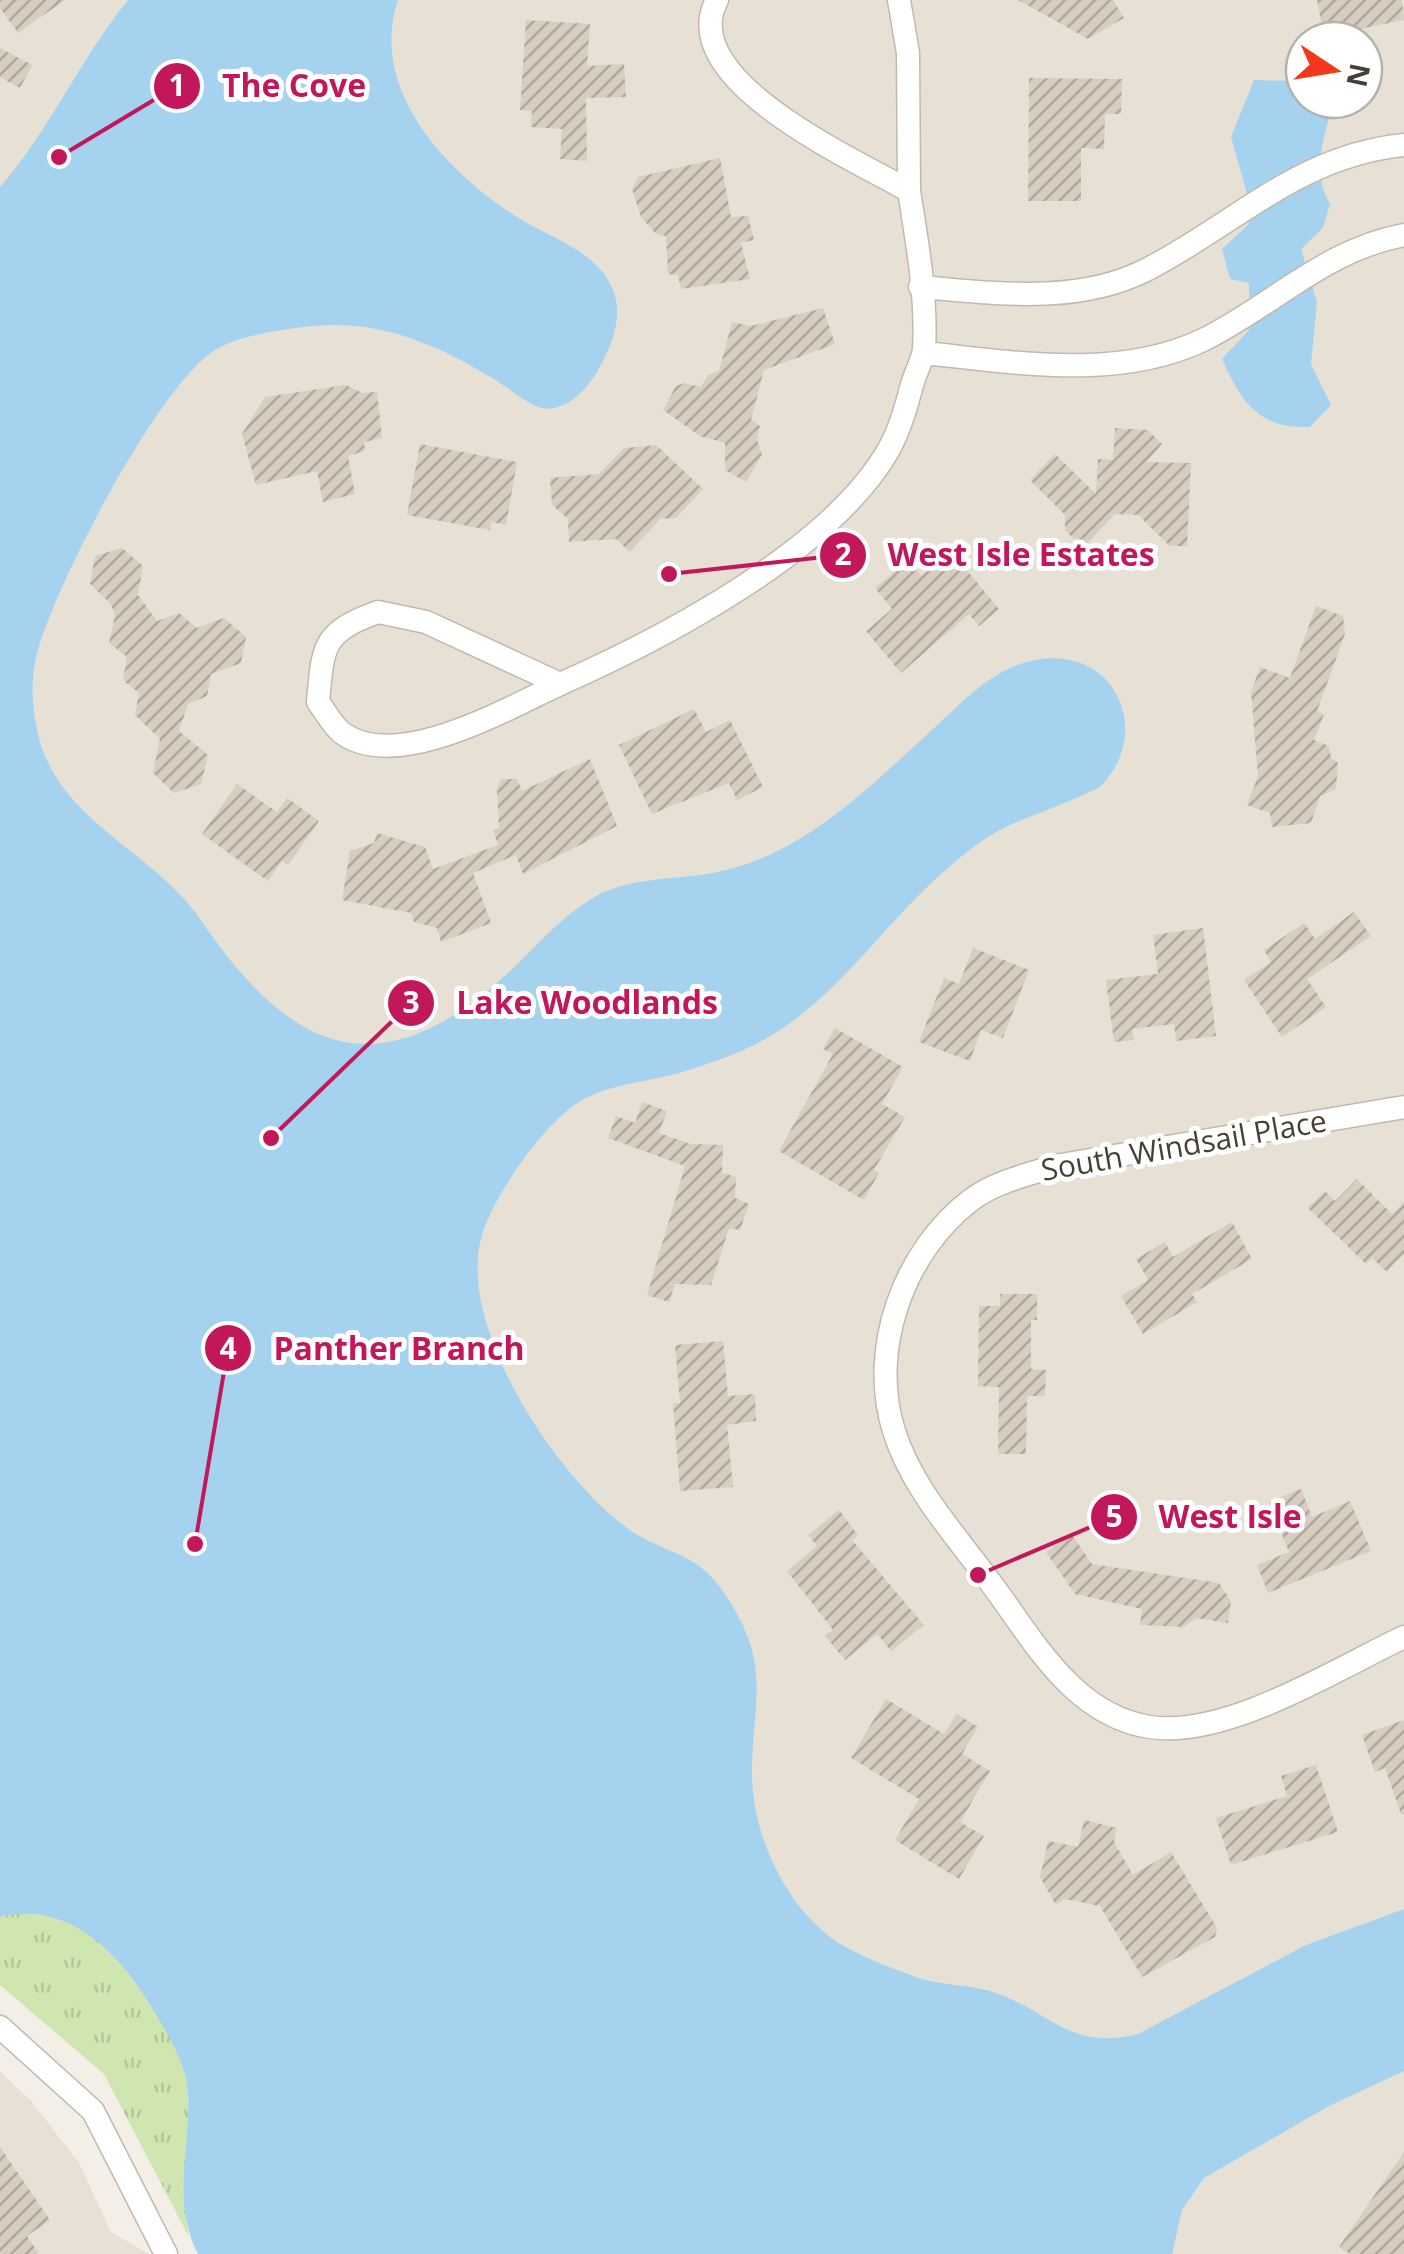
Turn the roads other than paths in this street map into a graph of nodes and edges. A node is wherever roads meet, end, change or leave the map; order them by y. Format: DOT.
graph roads {
  1 [pos="717,0"];
  2 [pos="898,0"];
  3 [pos="1404,145"];
  4 [pos="909,191"];
  5 [pos="1404,235"];
  6 [pos="920,287"];
  7 [pos="924,353"];
  8 [pos="560,684"];
  9 [pos="1404,1106"];
  10 [pos="1404,1637"];
  11 [pos="0,2027"];
  12 [pos="166,2254"];
  1 -- 4 [label="street"];
  2 -- 4 [label="street"];
  3 -- 6 [label="street"];
  4 -- 6 [label="street"];
  5 -- 7 [label="street"];
  6 -- 7 [label="street"];
  7 -- 8 [label="street"];
  8 -- 8 [label="street"];
  9 -- 10 [label="street, South Windsail Place"];
  11 -- 12 [label="street"];
}
